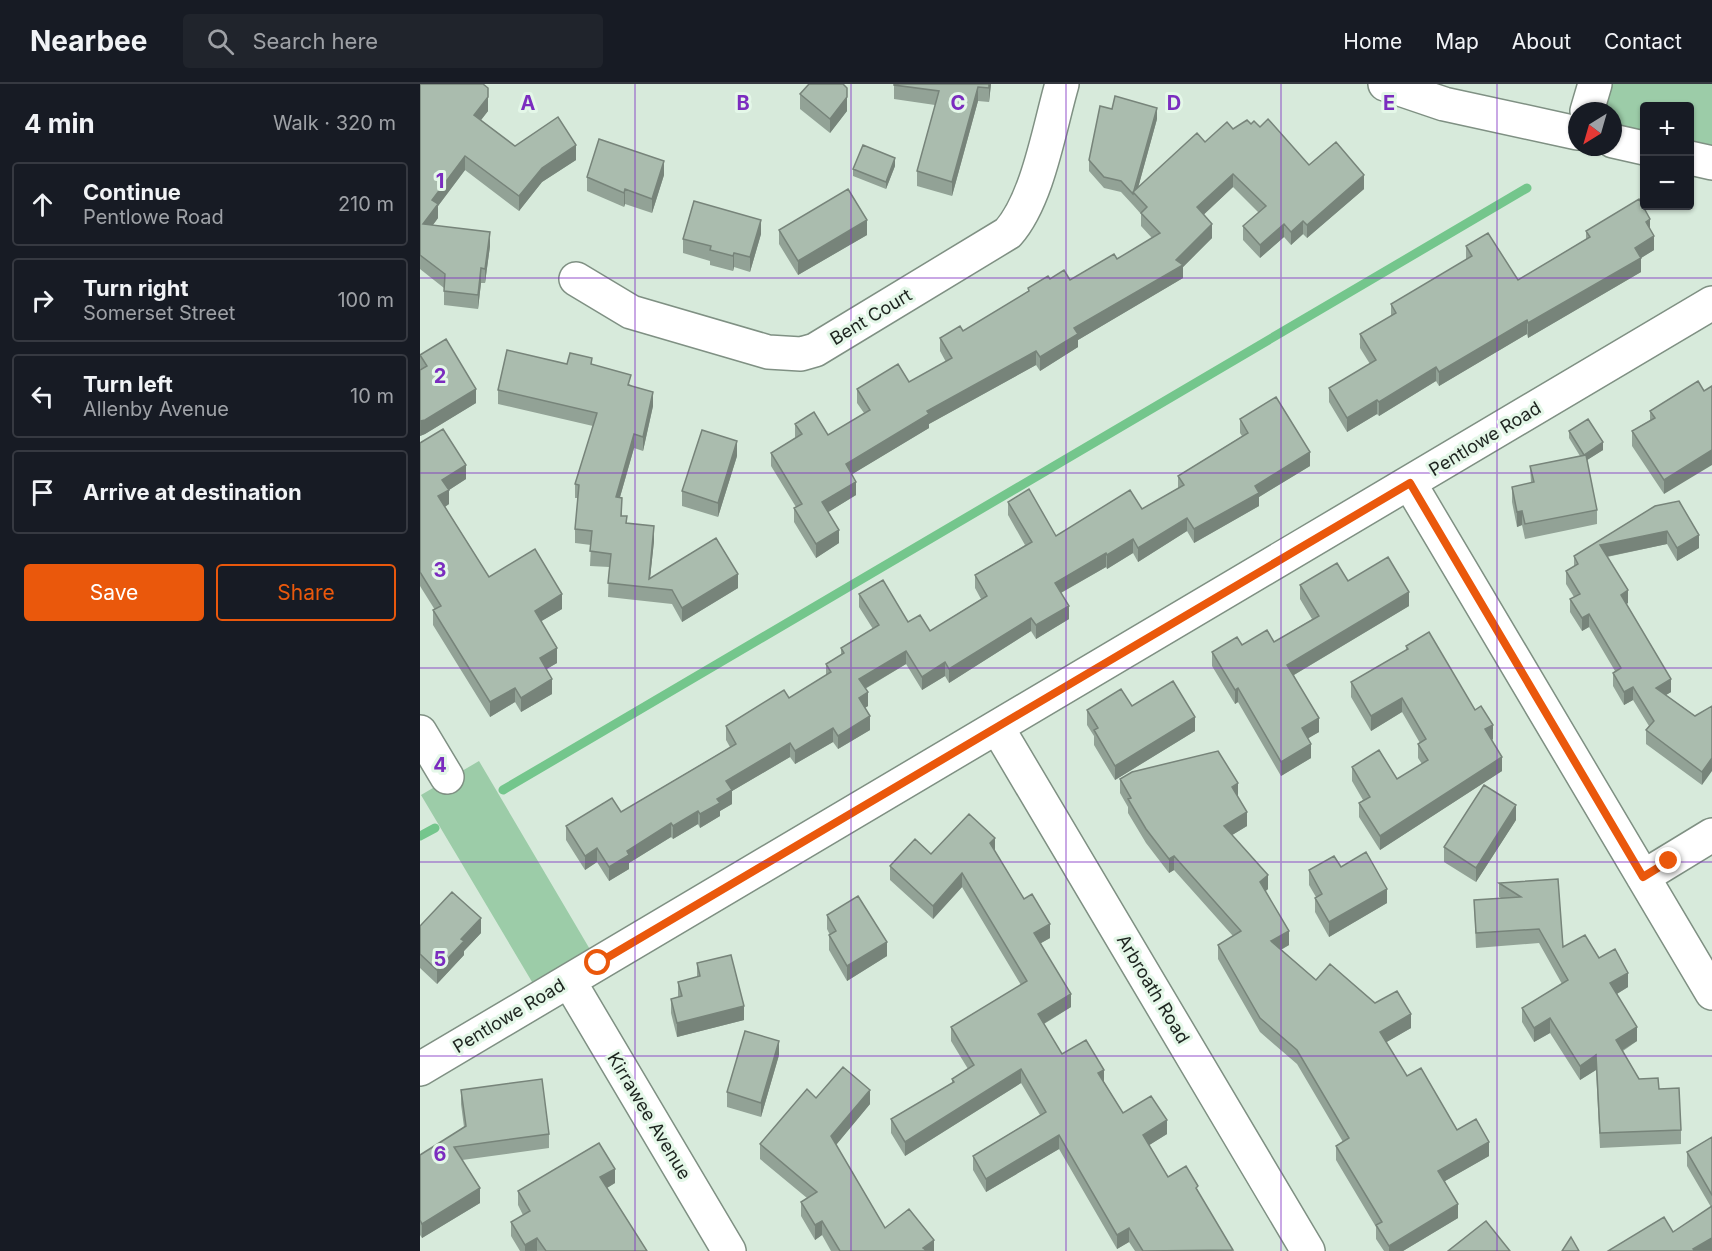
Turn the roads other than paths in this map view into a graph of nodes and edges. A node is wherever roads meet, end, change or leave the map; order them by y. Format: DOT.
graph roads {
  1 [pos="1062,84"];
  2 [pos="1385,84"];
  3 [pos="1595,84"];
  4 [pos="1590,102"];
  5 [pos="1568,131"];
  6 [pos="1622,143"];
  7 [pos="1640,147"];
  8 [pos="1694,159"];
  9 [pos="1712,163"];
  10 [pos="576,279"];
  11 [pos="1712,303"];
  12 [pos="1410,483"];
  13 [pos="998,727"];
  14 [pos="420,732"];
  15 [pos="447,777"];
  16 [pos="1712,835"];
  17 [pos="1643,877"];
  18 [pos="569,981"];
  19 [pos="1712,993"];
  20 [pos="420,1069"];
  21 [pos="729,1251"];
  22 [pos="1308,1251"];
  1 -- 10 [label="street, Bent Court"];
  2 -- 5 [label="street"];
  3 -- 4 [label="street"];
  6 -- 7 [label="street"];
  8 -- 9 [label="street"];
  11 -- 12 [label="street, Pentlowe Road"];
  12 -- 13 [label="street, Pentlowe Road"];
  12 -- 17 [label="street"];
  13 -- 18 [label="street, Pentlowe Road"];
  13 -- 22 [label="street, Arbroath Road"];
  14 -- 15 [label="street"];
  16 -- 17 [label="street"];
  17 -- 19 [label="street"];
  18 -- 20 [label="street, Pentlowe Road"];
  18 -- 21 [label="street, Kirrawee Avenue"];
}
